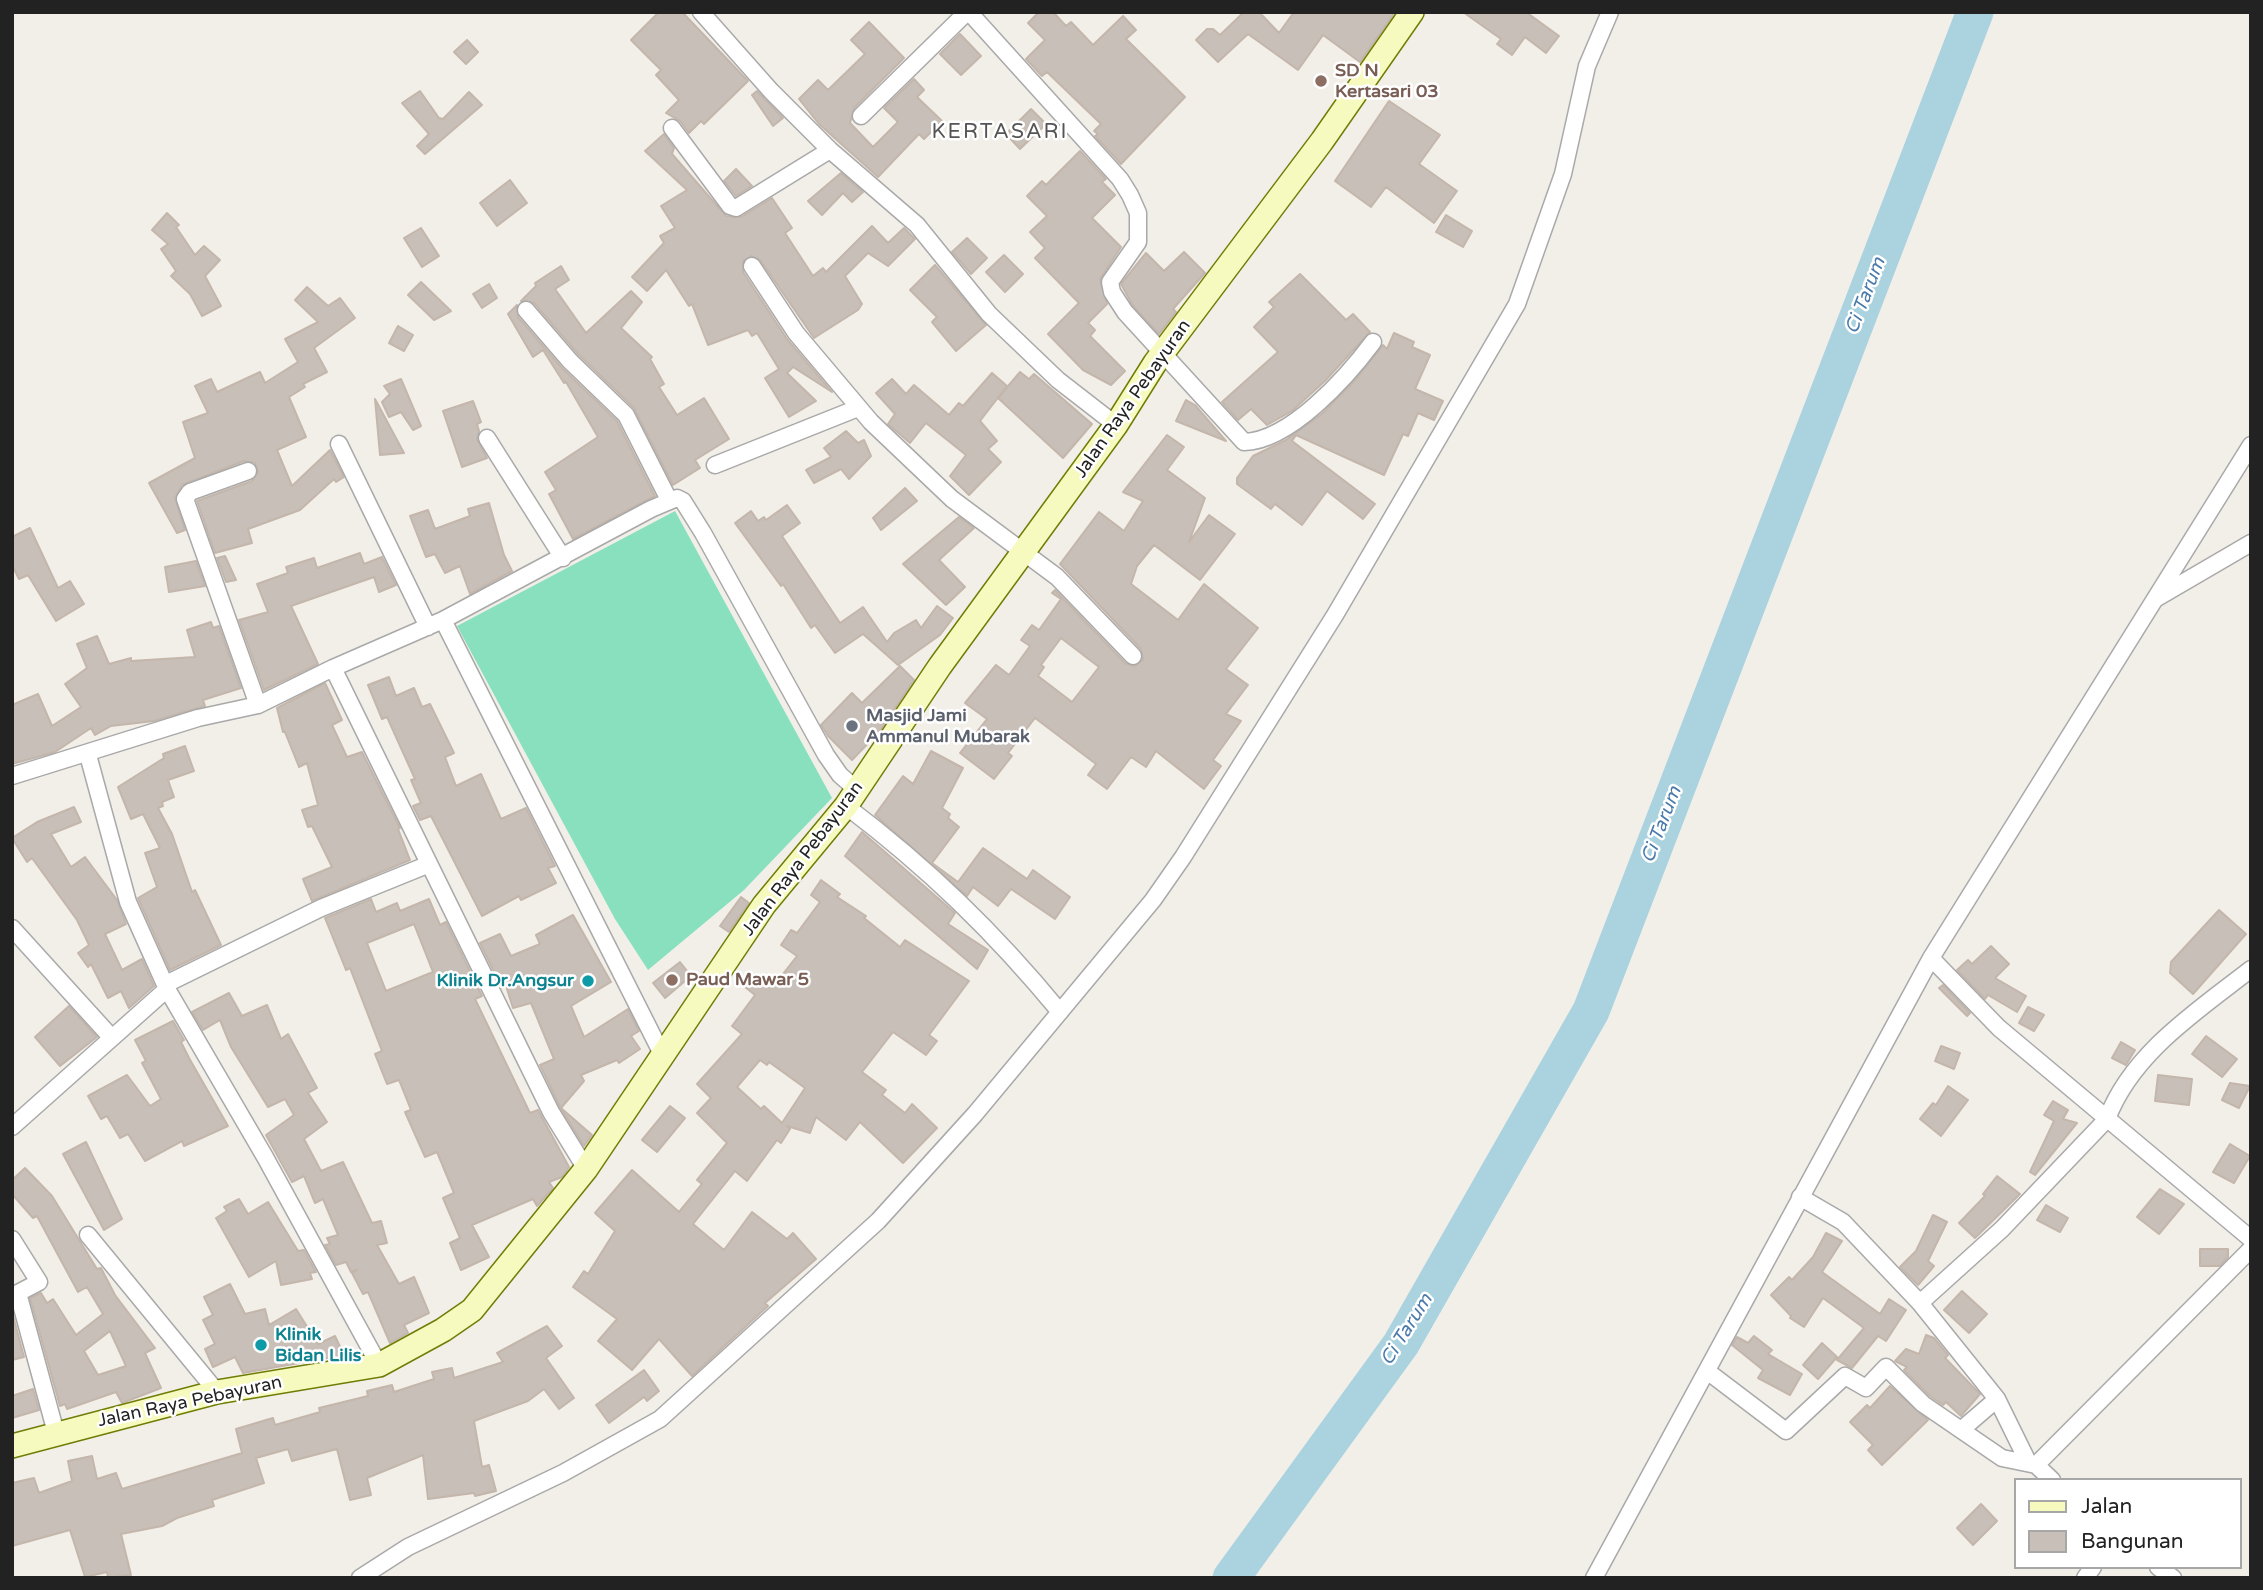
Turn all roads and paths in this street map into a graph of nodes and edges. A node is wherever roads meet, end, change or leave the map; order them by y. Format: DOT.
graph roads {
  1 [pos="701,12"];
  2 [pos="968,12"];
  3 [pos="1412,12"];
  4 [pos="1610,12"];
  5 [pos="861,116"];
  6 [pos="672,128"];
  7 [pos="830,150"];
  8 [pos="752,266"];
  9 [pos="526,310"];
  10 [pos="1373,342"];
  11 [pos="1165,352"];
  12 [pos="858,408"];
  13 [pos="1116,425"];
  14 [pos="487,438"];
  15 [pos="339,444"];
  16 [pos="2251,445"];
  17 [pos="715,465"];
  18 [pos="248,471"];
  19 [pos="669,500"];
  20 [pos="2251,543"];
  21 [pos="1021,552"];
  22 [pos="563,558"];
  23 [pos="2153,600"];
  24 [pos="436,624"];
  25 [pos="1133,656"];
  26 [pos="332,668"];
  27 [pos="258,705"];
  28 [pos="88,755"];
  29 [pos="12,776"];
  30 [pos="852,798"];
  31 [pos="427,865"];
  32 [pos="12,928"];
  33 [pos="1931,958"];
  34 [pos="2251,969"];
  35 [pos="167,986"];
  36 [pos="1060,1012"];
  37 [pos="111,1037"];
  38 [pos="664,1058"];
  39 [pos="2107,1119"];
  40 [pos="12,1127"];
  41 [pos="586,1169"];
  42 [pos="1800,1197"];
  43 [pos="88,1236"];
  44 [pos="12,1239"];
  45 [pos="2251,1239"];
  46 [pos="2251,1249"];
  47 [pos="1920,1303"];
  48 [pos="379,1364"];
  49 [pos="1707,1371"];
  50 [pos="217,1392"];
  51 [pos="1997,1399"];
  52 [pos="1961,1430"];
  53 [pos="56,1433"];
  54 [pos="12,1446"];
  55 [pos="2032,1463"];
  56 [pos="2050,1478"];
  57 [pos="360,1578"];
  58 [pos="1594,1578"];
  1 -- 7 [label="street"];
  2 -- 5 [label="street"];
  2 -- 11 [label="street"];
  3 -- 11 [label="main road, Jalan Raya Pebayuran"];
  4 -- 36 [label="street"];
  6 -- 7 [label="street"];
  7 -- 13 [label="street"];
  8 -- 12 [label="street"];
  9 -- 19 [label="street"];
  10 -- 11 [label="street"];
  11 -- 13 [label="main road, Jalan Raya Pebayuran"];
  12 -- 17 [label="street"];
  12 -- 21 [label="street"];
  13 -- 21 [label="main road, Jalan Raya Pebayuran"];
  14 -- 22 [label="street"];
  15 -- 24 [label="street"];
  16 -- 23 [label="street"];
  18 -- 27 [label="street"];
  19 -- 22 [label="street"];
  19 -- 30 [label="street"];
  20 -- 23 [label="street"];
  21 -- 25 [label="street"];
  21 -- 30 [label="main road, Jalan Raya Pebayuran"];
  22 -- 24 [label="street"];
  23 -- 33 [label="street"];
  24 -- 26 [label="street"];
  24 -- 38 [label="street"];
  26 -- 27 [label="street"];
  26 -- 31 [label="street"];
  27 -- 28 [label="street"];
  28 -- 29 [label="street"];
  28 -- 35 [label="street"];
  30 -- 36 [label="street"];
  30 -- 38 [label="main road, Jalan Raya Pebayuran"];
  31 -- 35 [label="street"];
  31 -- 41 [label="street"];
  32 -- 37 [label="street"];
  33 -- 39 [label="street"];
  33 -- 42 [label="street"];
  34 -- 39 [label="street"];
  35 -- 37 [label="street"];
  35 -- 48 [label="street"];
  36 -- 57 [label="street"];
  37 -- 40 [label="street"];
  38 -- 41 [label="main road, Jalan Raya Pebayuran"];
  39 -- 45 [label="street"];
  39 -- 47 [label="street"];
  41 -- 48 [label="main road, Jalan Raya Pebayuran"];
  42 -- 47 [label="street"];
  42 -- 49 [label="street"];
  43 -- 50 [label="street"];
  44 -- 53 [label="street"];
  46 -- 55 [label="street"];
  47 -- 51 [label="street"];
  48 -- 50 [label="main road, Jalan Raya Pebayuran"];
  49 -- 52 [label="street"];
  49 -- 58 [label="street"];
  50 -- 53 [label="main road, Jalan Raya Pebayuran"];
  51 -- 52 [label="street"];
  51 -- 55 [label="street"];
  52 -- 55 [label="street"];
  53 -- 54 [label="main road, Jalan Raya Pebayuran"];
  55 -- 56 [label="street"];
}
